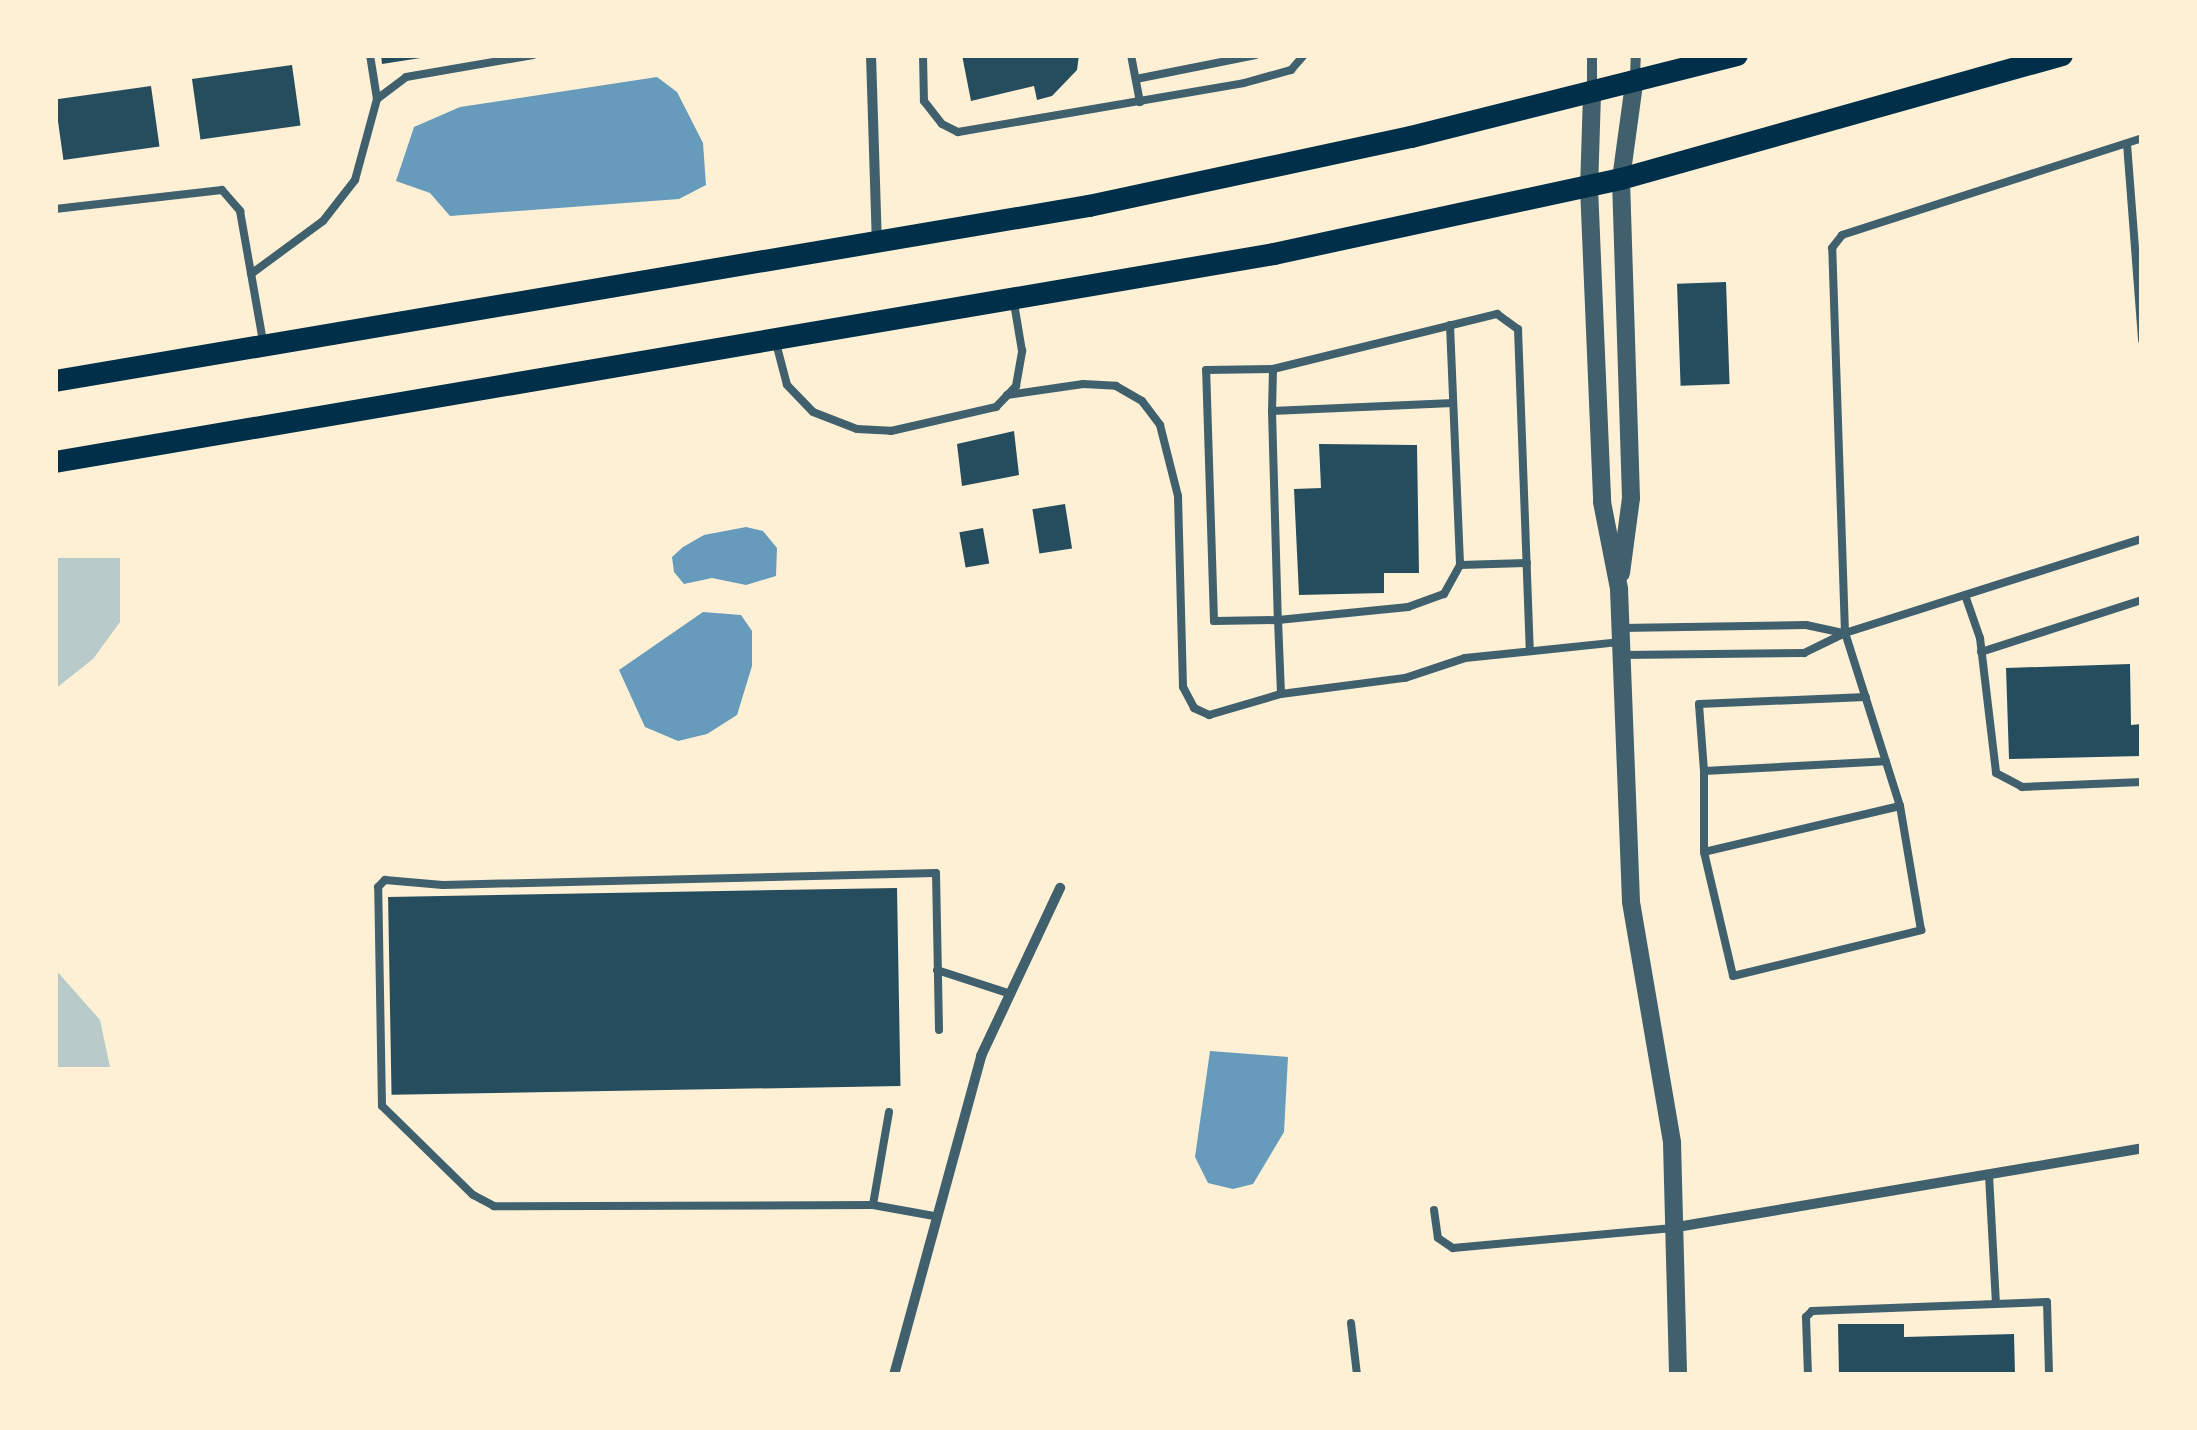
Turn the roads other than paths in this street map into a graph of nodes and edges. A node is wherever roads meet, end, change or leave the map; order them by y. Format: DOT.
graph roads {
  1 [pos="370,55"];
  2 [pos="533,55"];
  3 [pos="871,55"];
  4 [pos="923,55"];
  5 [pos="1132,55"];
  6 [pos="1256,55"];
  7 [pos="1304,55"];
  8 [pos="1592,55"];
  9 [pos="1636,55"];
  10 [pos="1737,55"];
  11 [pos="2062,55"];
  12 [pos="1136,79"];
  13 [pos="1634,84"];
  14 [pos="1592,94"];
  15 [pos="377,99"];
  16 [pos="1140,102"];
  17 [pos="2142,138"];
  18 [pos="2128,144"];
  19 [pos="1621,179"];
  20 [pos="1588,187"];
  21 [pos="55,208"];
  22 [pos="878,244"];
  23 [pos="251,274"];
  24 [pos="1014,303"];
  25 [pos="1450,325"];
  26 [pos="2142,340"];
  27 [pos="776,343"];
  28 [pos="264,346"];
  29 [pos="1273,369"];
  30 [pos="55,381"];
  31 [pos="1007,396"];
  32 [pos="1454,403"];
  33 [pos="1272,411"];
  34 [pos="55,462"];
  35 [pos="2142,540"];
  36 [pos="1527,563"];
  37 [pos="1460,565"];
  38 [pos="1619,588"];
  39 [pos="1965,595"];
  40 [pos="2142,600"];
  41 [pos="1278,620"];
  42 [pos="1845,633"];
  43 [pos="1621,642"];
  44 [pos="1530,650"];
  45 [pos="1981,652"];
  46 [pos="1281,694"];
  47 [pos="1866,698"];
  48 [pos="1886,761"];
  49 [pos="1704,770"];
  50 [pos="2142,782"];
  51 [pos="1900,806"];
  52 [pos="1704,852"];
  53 [pos="1060,888"];
  54 [pos="937,966"];
  55 [pos="1011,994"];
  56 [pos="939,1030"];
  57 [pos="889,1112"];
  58 [pos="2142,1148"];
  59 [pos="1989,1174"];
  60 [pos="873,1206"];
  61 [pos="1434,1210"];
  62 [pos="934,1216"];
  63 [pos="1677,1227"];
  64 [pos="1996,1304"];
  65 [pos="1351,1323"];
  66 [pos="894,1375"];
  67 [pos="1357,1375"];
  68 [pos="1678,1375"];
  69 [pos="1808,1375"];
  70 [pos="2049,1375"];
  1 -- 15 [label="lane"];
  2 -- 15 [label="lane"];
  3 -- 22 [label="street"];
  4 -- 16 [label="lane"];
  5 -- 12 [label="lane"];
  6 -- 12 [label="lane"];
  7 -- 16 [label="lane"];
  8 -- 14 [label="street"];
  9 -- 13 [label="street"];
  10 -- 13 [label="highway"];
  11 -- 19 [label="highway"];
  12 -- 16 [label="lane"];
  13 -- 14 [label="highway"];
  13 -- 19 [label="street"];
  14 -- 20 [label="street"];
  14 -- 22 [label="highway"];
  15 -- 23 [label="lane"];
  17 -- 18 [label="lane"];
  18 -- 26 [label="lane"];
  18 -- 42 [label="lane"];
  19 -- 20 [label="highway"];
  19 -- 38 [label="street"];
  20 -- 24 [label="highway"];
  20 -- 38 [label="street"];
  21 -- 23 [label="lane"];
  22 -- 28 [label="highway"];
  23 -- 28 [label="lane"];
  24 -- 27 [label="highway"];
  24 -- 31 [label="lane"];
  25 -- 29 [label="lane"];
  25 -- 32 [label="lane"];
  25 -- 36 [label="lane"];
  27 -- 31 [label="lane"];
  27 -- 34 [label="highway"];
  28 -- 30 [label="highway"];
  29 -- 33 [label="lane"];
  29 -- 41 [label="lane"];
  31 -- 46 [label="lane"];
  32 -- 33 [label="lane"];
  32 -- 37 [label="lane"];
  33 -- 41 [label="lane"];
  35 -- 39 [label="lane"];
  36 -- 37 [label="lane"];
  36 -- 44 [label="lane"];
  37 -- 41 [label="lane"];
  38 -- 43 [label="street"];
  39 -- 42 [label="lane"];
  39 -- 45 [label="lane"];
  40 -- 45 [label="lane"];
  41 -- 46 [label="lane"];
  42 -- 43 [label="lane"];
  42 -- 43 [label="lane"];
  42 -- 47 [label="lane"];
  43 -- 44 [label="lane"];
  43 -- 63 [label="street"];
  44 -- 46 [label="lane"];
  45 -- 50 [label="lane"];
  47 -- 48 [label="lane"];
  47 -- 49 [label="lane"];
  48 -- 49 [label="lane"];
  48 -- 51 [label="lane"];
  49 -- 52 [label="lane"];
  51 -- 52 [label="lane"];
  51 -- 52 [label="lane"];
  53 -- 55 [label="street"];
  54 -- 55 [label="lane"];
  54 -- 56 [label="lane"];
  54 -- 60 [label="lane"];
  55 -- 62 [label="street"];
  57 -- 60 [label="lane"];
  58 -- 59 [label="street"];
  59 -- 63 [label="street"];
  59 -- 64 [label="lane"];
  60 -- 62 [label="lane"];
  61 -- 63 [label="lane"];
  62 -- 66 [label="street"];
  63 -- 68 [label="street"];
  64 -- 69 [label="lane"];
  64 -- 70 [label="lane"];
  65 -- 67 [label="lane"];
}
